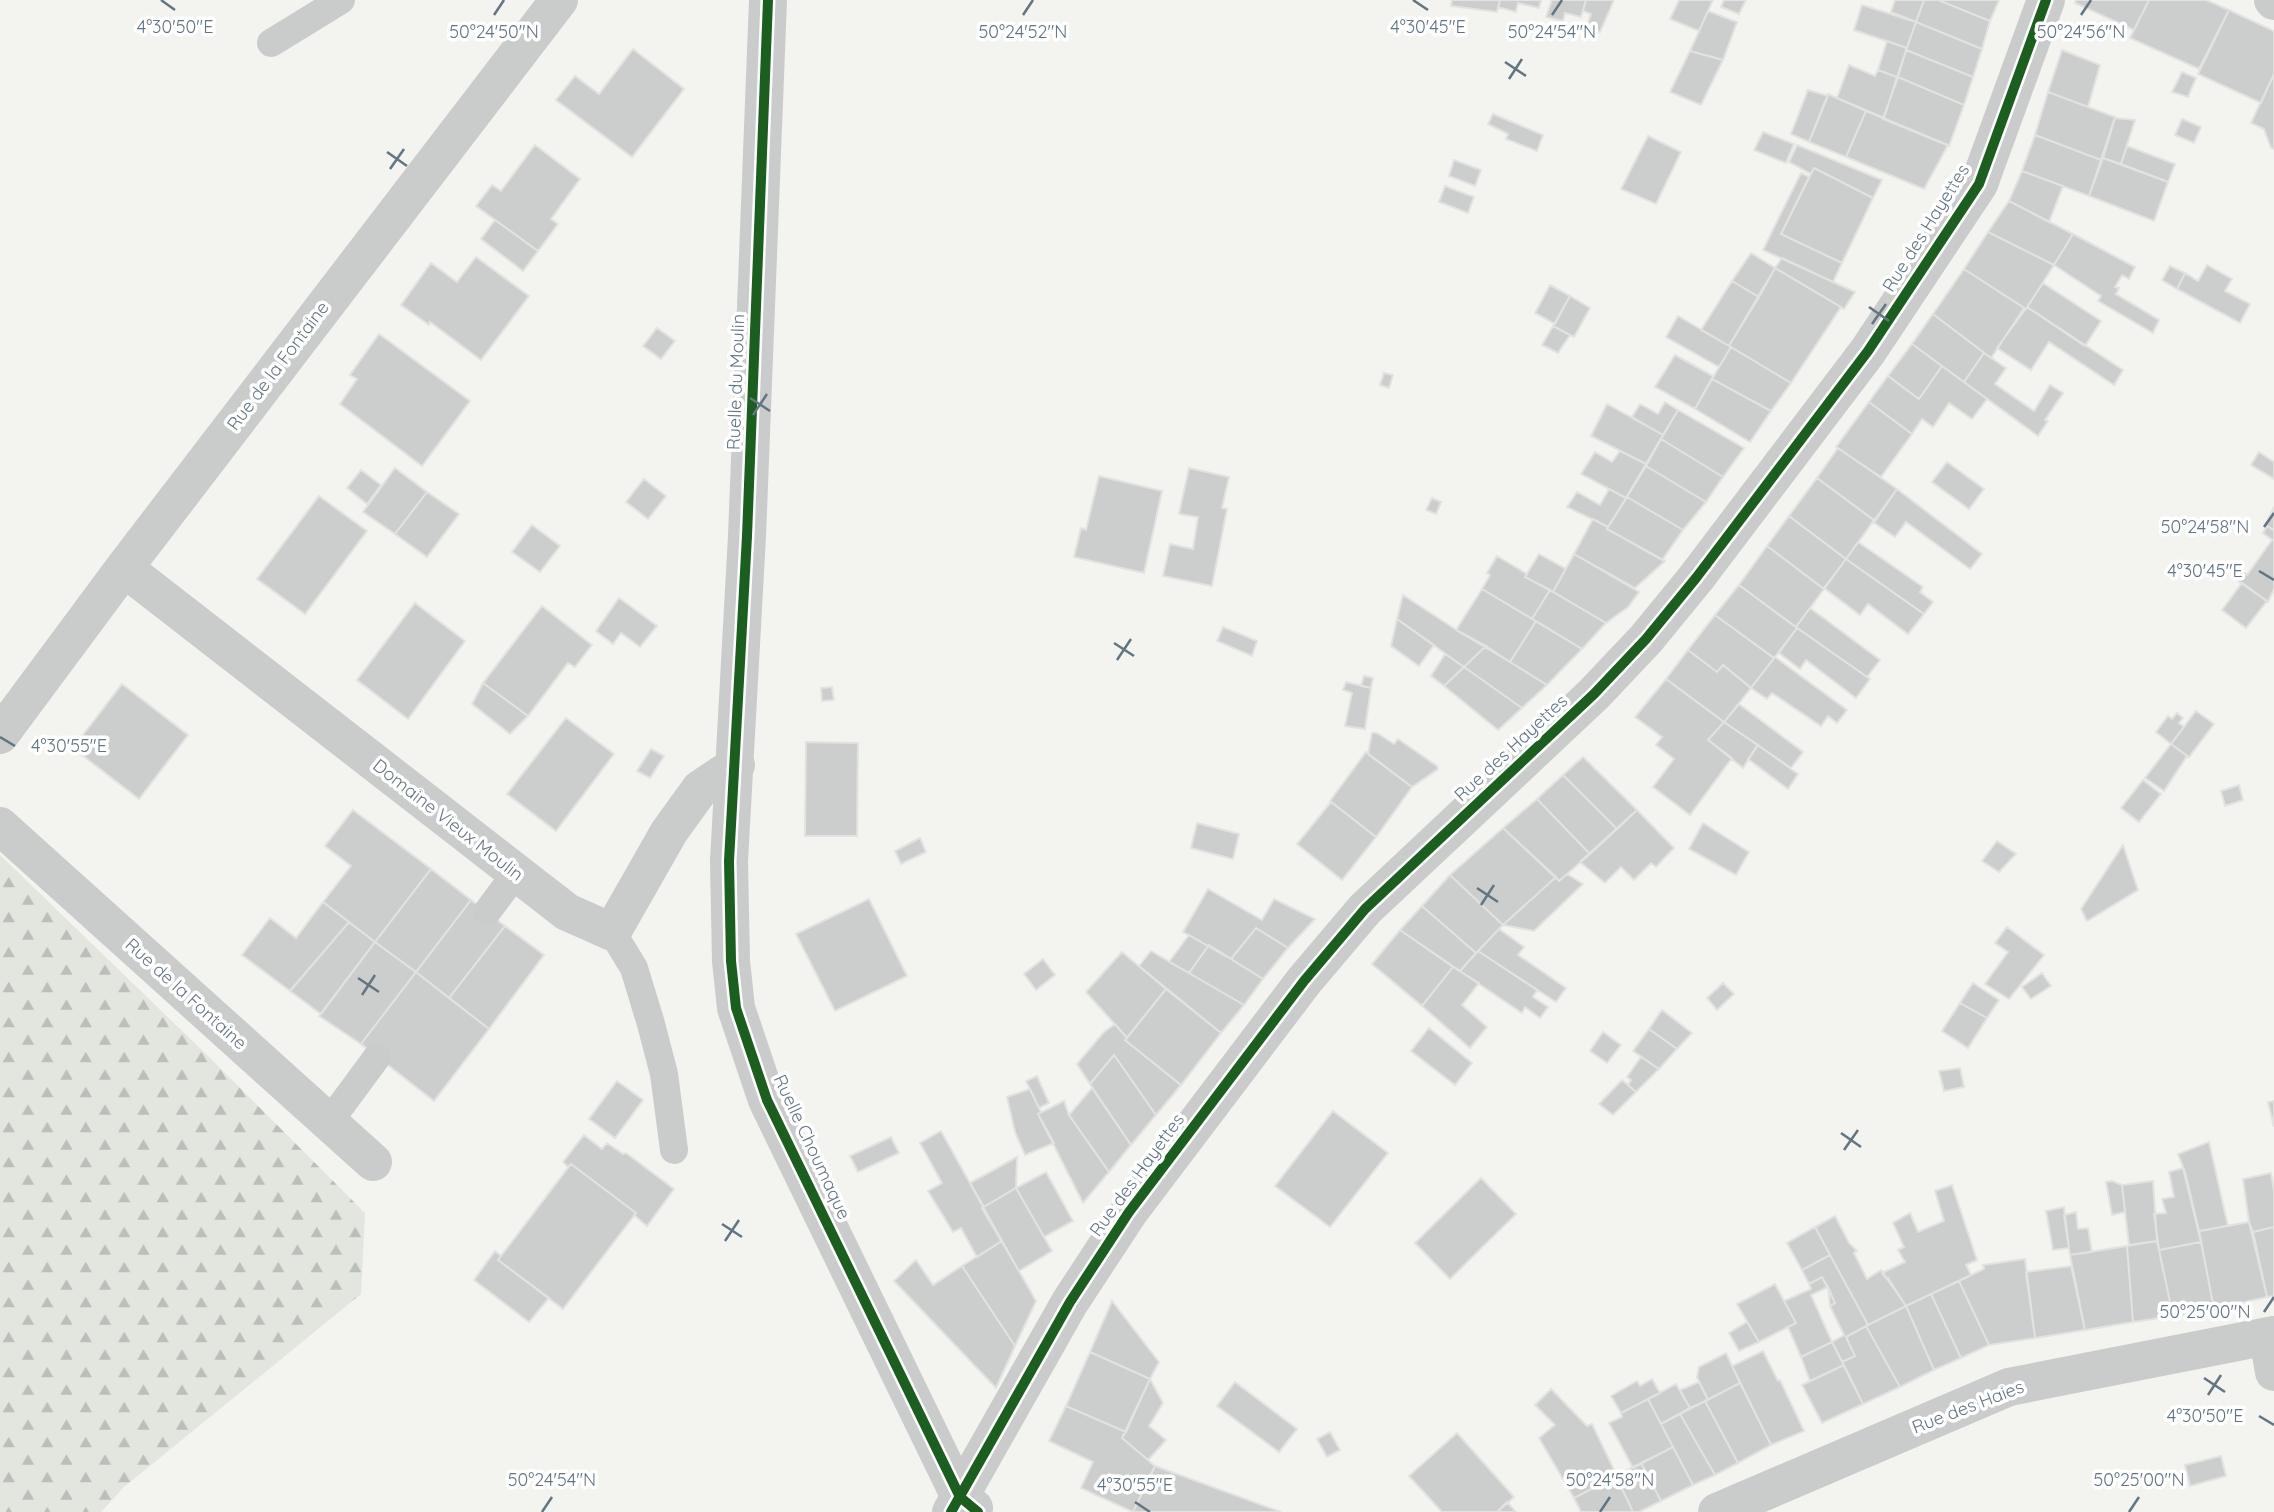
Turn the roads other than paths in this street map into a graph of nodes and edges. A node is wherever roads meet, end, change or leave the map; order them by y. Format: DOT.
graph roads {
  1 [pos="341,0"];
  2 [pos="559,0"];
  3 [pos="768,0"];
  4 [pos="2046,0"];
  5 [pos="271,43"];
  6 [pos="124,568"];
  7 [pos="0,735"];
  8 [pos="736,765"];
  9 [pos="0,826"];
  10 [pos="516,873"];
  11 [pos="487,912"];
  12 [pos="611,932"];
  13 [pos="377,1057"];
  14 [pos="329,1122"];
  15 [pos="674,1150"];
  16 [pos="373,1162"];
  17 [pos="2272,1348"];
  18 [pos="963,1507"];
  19 [pos="1717,1512"];
  1 -- 5 [label="lane"];
  2 -- 6 [label="street, Rue de la Fontaine"];
  3 -- 8 [label="street, Ruelle du Moulin"];
  4 -- 18 [label="street, Rue des Hayettes"];
  6 -- 7 [label="street, Rue de la Fontaine"];
  6 -- 10 [label="street, Domaine Vieux Moulin"];
  8 -- 12 [label="street"];
  8 -- 18 [label="street, Ruelle Choumaque"];
  9 -- 14 [label="street, Rue de la Fontaine"];
  10 -- 11 [label="lane"];
  10 -- 12 [label="street, Domaine Vieux Moulin"];
  12 -- 15 [label="lane"];
  13 -- 14 [label="lane"];
  14 -- 16 [label="street, Rue de la Fontaine"];
  17 -- 19 [label="street, Rue des Haies"];
}
